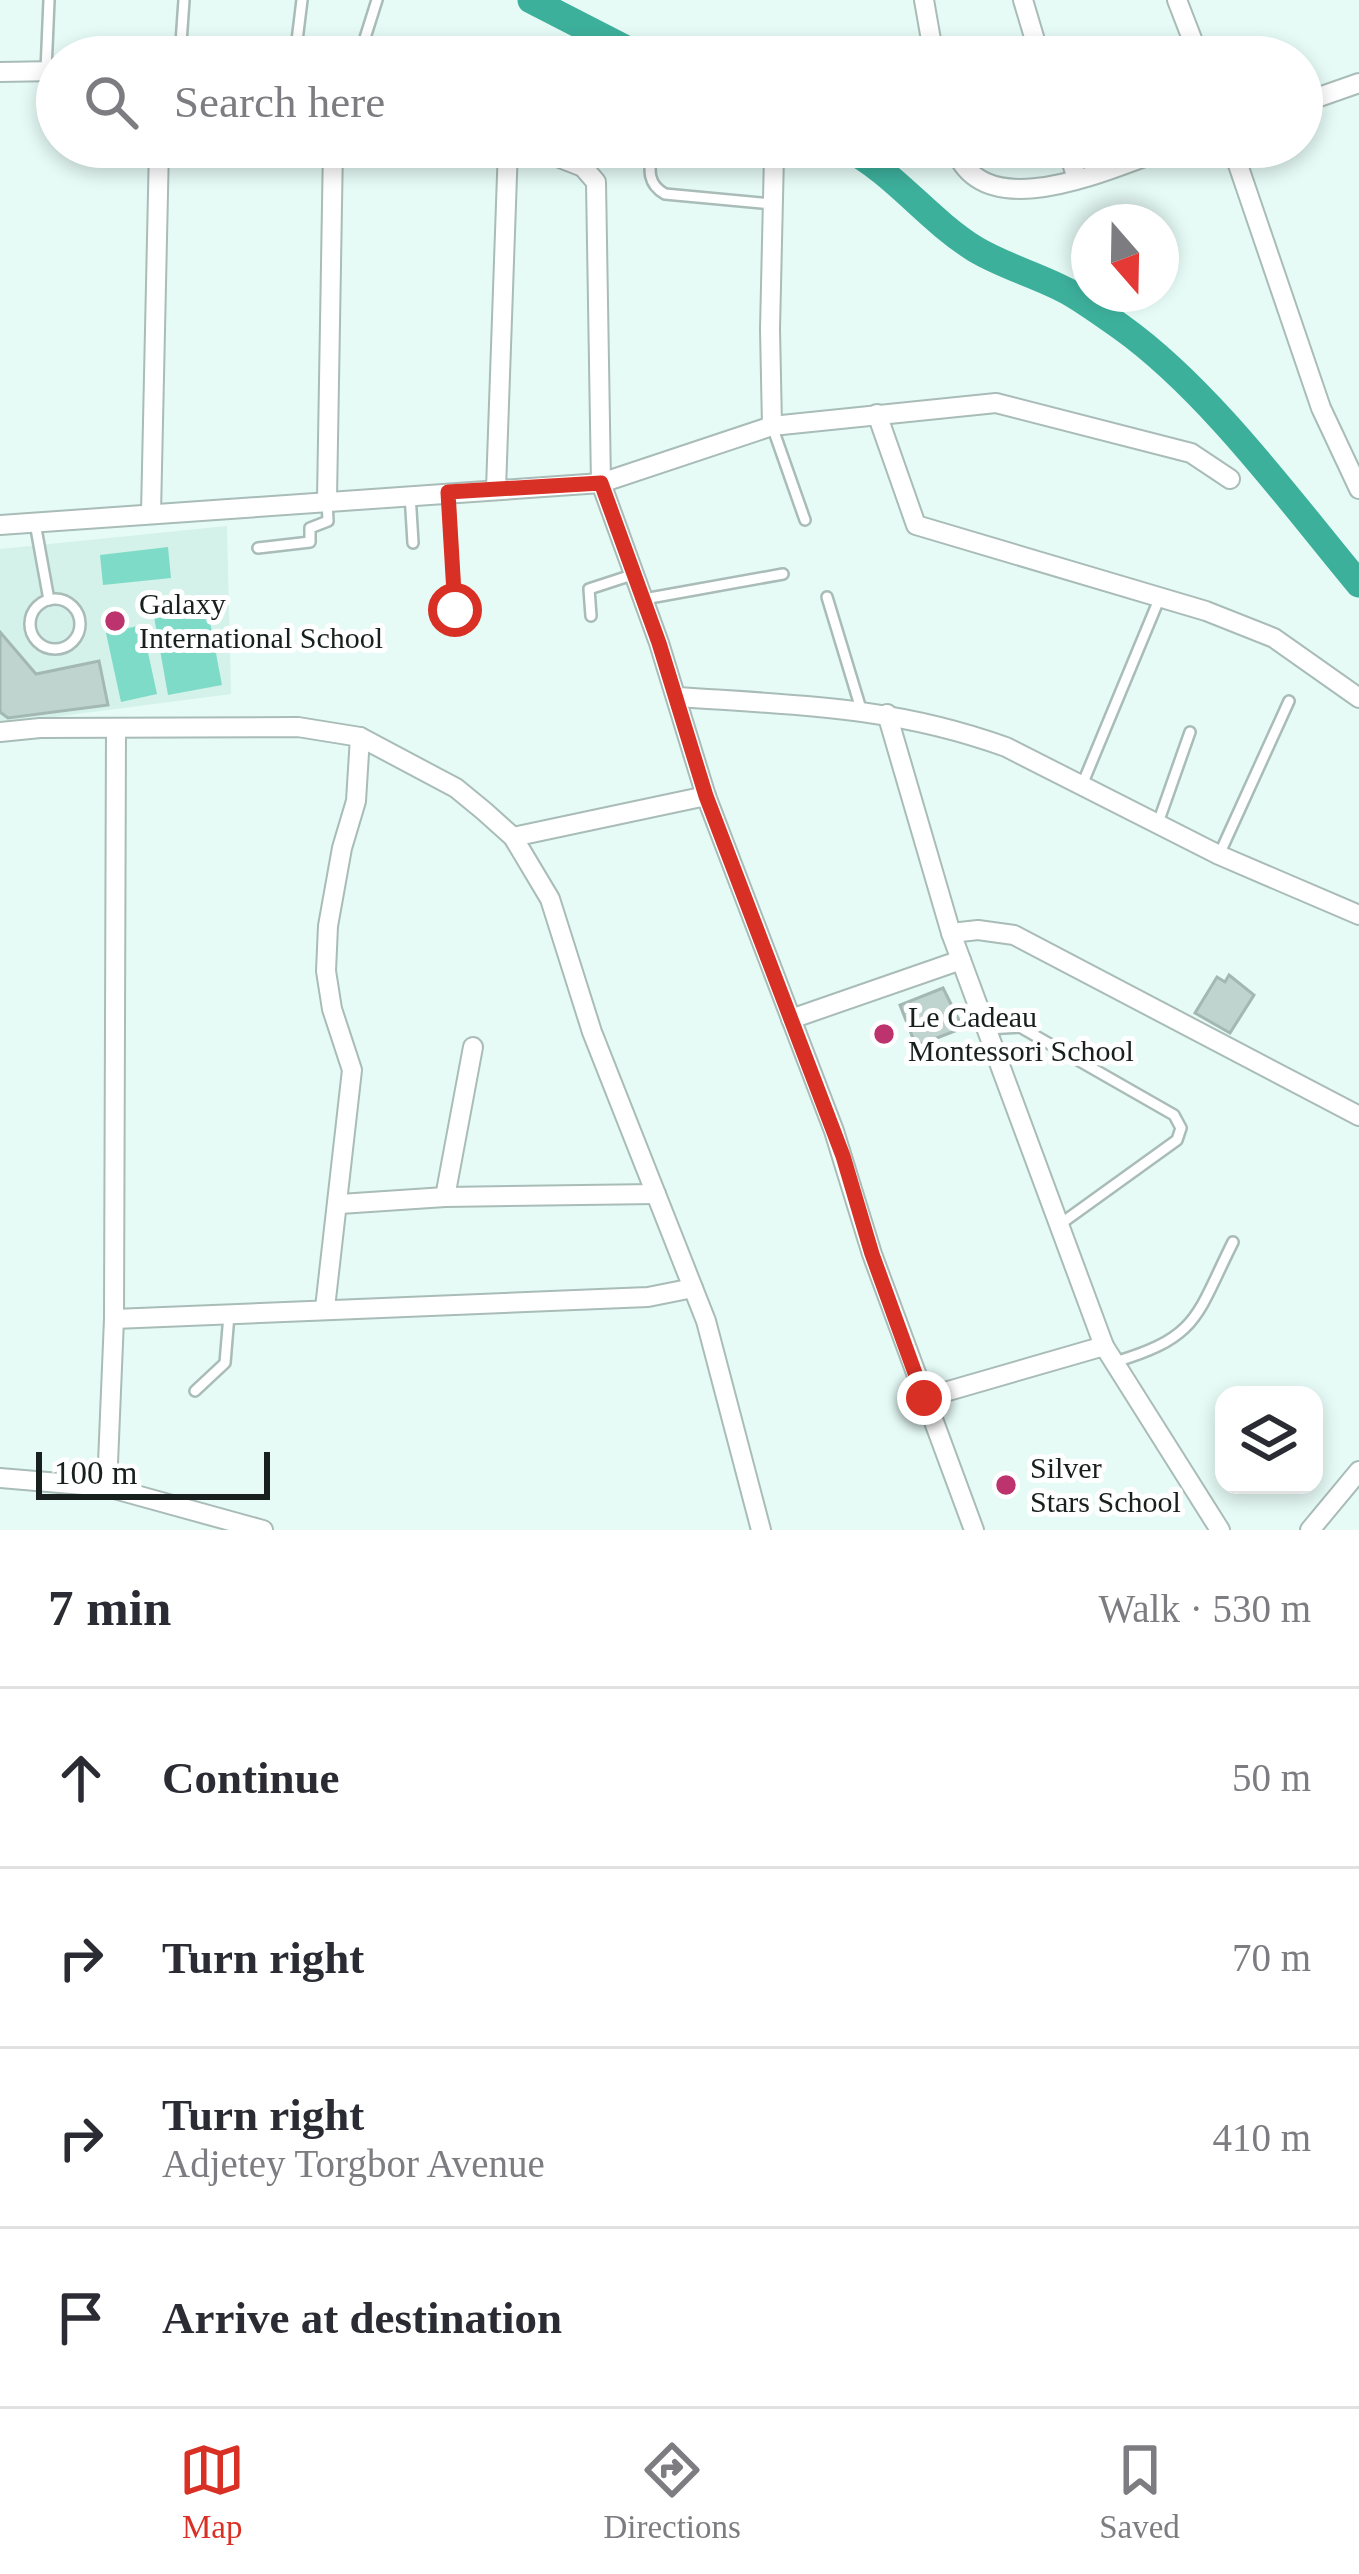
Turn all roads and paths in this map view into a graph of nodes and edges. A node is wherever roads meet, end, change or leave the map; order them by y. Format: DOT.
graph roads {
  1 [pos="50,0"];
  2 [pos="184,0"];
  3 [pos="302,0"];
  4 [pos="377,0"];
  5 [pos="924,0"];
  6 [pos="1023,0"];
  7 [pos="1177,0"];
  8 [pos="51,36"];
  9 [pos="181,36"];
  10 [pos="298,36"];
  11 [pos="366,36"];
  12 [pos="930,36"];
  13 [pos="1034,36"];
  14 [pos="1190,36"];
  15 [pos="0,71"];
  16 [pos="36,71"];
  17 [pos="1359,83"];
  18 [pos="1323,96"];
  19 [pos="159,168"];
  20 [pos="333,168"];
  21 [pos="507,168"];
  22 [pos="585,168"];
  23 [pos="650,168"];
  24 [pos="774,168"];
  25 [pos="965,168"];
  26 [pos="1074,168"];
  27 [pos="1110,168"];
  28 [pos="1239,168"];
  29 [pos="1077,179"];
  30 [pos="773,204"];
  31 [pos="877,414"];
  32 [pos="772,426"];
  33 [pos="1229,479"];
  34 [pos="601,483"];
  35 [pos="496,489"];
  36 [pos="1359,489"];
  37 [pos="448,492"];
  38 [pos="410,494"];
  39 [pos="327,500"];
  40 [pos="151,514"];
  41 [pos="805,520"];
  42 [pos="35,523"];
  43 [pos="0,525"];
  44 [pos="413,543"];
  45 [pos="258,548"];
  46 [pos="635,574"];
  47 [pos="783,574"];
  48 [pos="827,597"];
  49 [pos="1160,597"];
  50 [pos="644,599"];
  51 [pos="49,600"];
  52 [pos="455,610"];
  53 [pos="590,616"];
  54 [pos="677,697"];
  55 [pos="1359,698"];
  56 [pos="1289,701"];
  57 [pos="862,709"];
  58 [pos="887,714"];
  59 [pos="116,729"];
  60 [pos="0,732"];
  61 [pos="1190,732"];
  62 [pos="360,737"];
  63 [pos="1082,785"];
  64 [pos="706,796"];
  65 [pos="1158,823"];
  66 [pos="513,837"];
  67 [pos="1220,855"];
  68 [pos="1359,915"];
  69 [pos="951,933"];
  70 [pos="961,960"];
  71 [pos="791,1018"];
  72 [pos="986,1029"];
  73 [pos="473,1047"];
  74 [pos="1359,1116"];
  75 [pos="656,1194"];
  76 [pos="445,1197"];
  77 [pos="340,1204"];
  78 [pos="1059,1225"];
  79 [pos="1233,1242"];
  80 [pos="693,1288"];
  81 [pos="326,1308"];
  82 [pos="229,1315"];
  83 [pos="114,1319"];
  84 [pos="1109,1354"];
  85 [pos="195,1391"];
  86 [pos="924,1398"];
  87 [pos="1359,1471"];
  88 [pos="0,1478"];
  89 [pos="107,1487"];
  90 [pos="263,1530"];
  91 [pos="761,1530"];
  92 [pos="974,1530"];
  93 [pos="1220,1530"];
  94 [pos="1310,1530"];
  1 -- 8 [label="lane"];
  2 -- 9 [label="lane"];
  3 -- 10 [label="lane"];
  4 -- 11 [label="lane"];
  5 -- 12 [label="street"];
  6 -- 13 [label="street"];
  7 -- 14 [label="street"];
  15 -- 16 [label="street"];
  17 -- 18 [label="street"];
  19 -- 40 [label="street"];
  20 -- 39 [label="street"];
  21 -- 35 [label="street"];
  22 -- 34 [label="street"];
  23 -- 30 [label="lane"];
  24 -- 30 [label="street"];
  25 -- 29 [label="street"];
  26 -- 29 [label="street"];
  27 -- 29 [label="street"];
  28 -- 36 [label="street"];
  30 -- 32 [label="street"];
  31 -- 32 [label="street"];
  31 -- 33 [label="street"];
  31 -- 49 [label="street"];
  32 -- 34 [label="street"];
  32 -- 41 [label="lane"];
  34 -- 35 [label="street"];
  34 -- 46 [label="street"];
  35 -- 37 [label="street"];
  37 -- 38 [label="street"];
  37 -- 52 [label="lane"];
  38 -- 39 [label="street"];
  38 -- 44 [label="lane"];
  39 -- 40 [label="street"];
  39 -- 45 [label="lane"];
  40 -- 42 [label="street"];
  42 -- 43 [label="street"];
  42 -- 51 [label="lane"];
  46 -- 50 [label="street"];
  46 -- 53 [label="lane"];
  47 -- 50 [label="lane"];
  48 -- 57 [label="lane"];
  49 -- 55 [label="street"];
  49 -- 63 [label="lane"];
  50 -- 54 [label="street"];
  51 -- 51 [label="lane"];
  54 -- 57 [label="street"];
  54 -- 64 [label="street"];
  56 -- 67 [label="lane"];
  57 -- 58 [label="street"];
  58 -- 63 [label="street"];
  58 -- 69 [label="street"];
  59 -- 60 [label="street"];
  59 -- 62 [label="street"];
  59 -- 83 [label="street"];
  61 -- 65 [label="lane"];
  62 -- 66 [label="street"];
  62 -- 77 [label="street"];
  63 -- 65 [label="street"];
  64 -- 66 [label="street"];
  64 -- 71 [label="street"];
  65 -- 67 [label="street"];
  66 -- 75 [label="street"];
  67 -- 68 [label="street"];
  69 -- 70 [label="street"];
  69 -- 74 [label="street"];
  70 -- 71 [label="street"];
  70 -- 72 [label="street"];
  71 -- 86 [label="street"];
  72 -- 78 [label="street"];
  72 -- 78 [label="lane"];
  73 -- 76 [label="street"];
  75 -- 76 [label="street"];
  75 -- 80 [label="street"];
  76 -- 77 [label="street"];
  77 -- 81 [label="street"];
  78 -- 84 [label="street"];
  79 -- 84 [label="lane"];
  80 -- 81 [label="street"];
  80 -- 91 [label="street"];
  81 -- 82 [label="street"];
  82 -- 83 [label="street"];
  82 -- 85 [label="lane"];
  83 -- 89 [label="street"];
  84 -- 86 [label="street"];
  84 -- 93 [label="street"];
  86 -- 92 [label="street"];
  87 -- 94 [label="street"];
  88 -- 89 [label="street"];
  89 -- 90 [label="street"];
}
